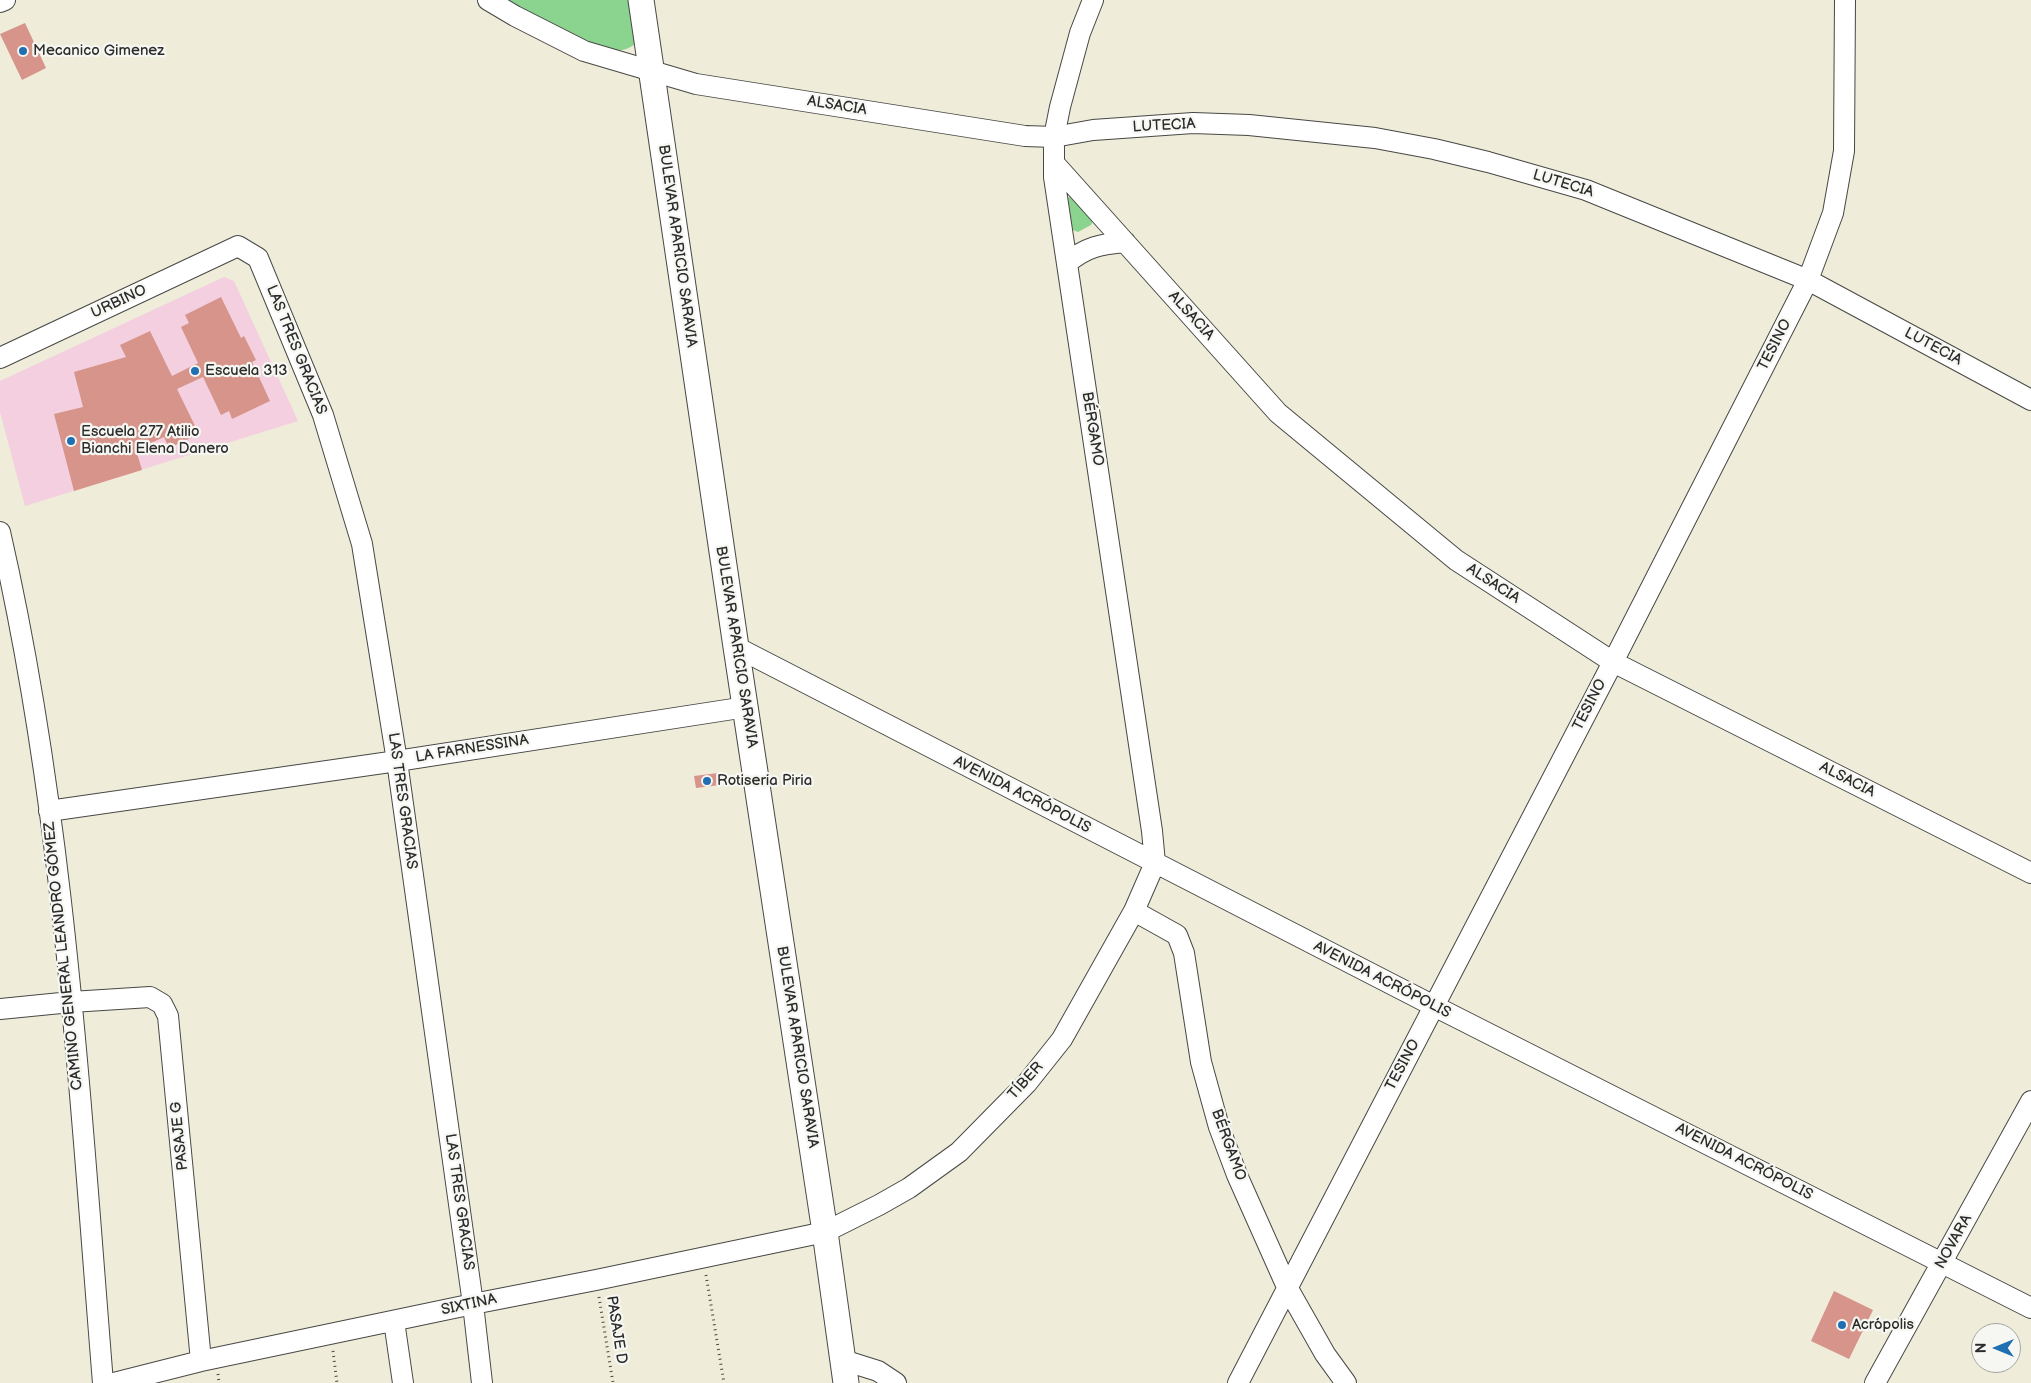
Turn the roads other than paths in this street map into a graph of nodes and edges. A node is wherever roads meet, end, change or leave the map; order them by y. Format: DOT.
graph roads {
  1 [pos="5,0"];
  2 [pos="488,0"];
  3 [pos="641,0"];
  4 [pos="1093,0"];
  5 [pos="1845,0"];
  6 [pos="0,2"];
  7 [pos="652,72"];
  8 [pos="1054,137"];
  9 [pos="1054,163"];
  10 [pos="1125,242"];
  11 [pos="238,246"];
  12 [pos="1067,263"];
  13 [pos="1808,280"];
  14 [pos="0,358"];
  15 [pos="2031,400"];
  16 [pos="0,532"];
  17 [pos="736,647"];
  18 [pos="1613,662"];
  19 [pos="746,707"];
  20 [pos="397,761"];
  21 [pos="49,811"];
  22 [pos="1155,863"];
  23 [pos="2031,873"];
  24 [pos="1134,911"];
  25 [pos="72,1002"];
  26 [pos="1434,1006"];
  27 [pos="0,1008"];
  28 [pos="2031,1101"];
  29 [pos="825,1232"];
  30 [pos="1943,1263"];
  31 [pos="1287,1287"];
  32 [pos="473,1304"];
  33 [pos="2031,1308"];
  34 [pos="394,1321"];
  35 [pos="201,1361"];
  36 [pos="844,1371"];
  37 [pos="103,1383"];
  38 [pos="114,1383"];
  39 [pos="403,1383"];
  40 [pos="482,1383"];
  41 [pos="896,1383"];
  42 [pos="1238,1383"];
  43 [pos="1346,1383"];
  44 [pos="1876,1383"];
  1 -- 6 [label="street"];
  2 -- 7 [label="street, ALSACIA"];
  3 -- 7 [label="street, BULEVAR APARICIO SARAVIA"];
  4 -- 8 [label="street, BÉRGAMO"];
  5 -- 13 [label="street, TESINO"];
  7 -- 8 [label="street, ALSACIA"];
  7 -- 17 [label="street, BULEVAR APARICIO SARAVIA"];
  8 -- 9 [label="street, BÉRGAMO"];
  8 -- 13 [label="street, LUTECIA"];
  9 -- 10 [label="street, ALSACIA"];
  9 -- 12 [label="street, BÉRGAMO"];
  10 -- 12 [label="street"];
  10 -- 18 [label="street, ALSACIA"];
  11 -- 14 [label="street, URBINO"];
  11 -- 20 [label="street, LAS TRES GRACIAS"];
  12 -- 22 [label="street, BÉRGAMO"];
  13 -- 15 [label="street, LUTECIA"];
  13 -- 18 [label="street, TESINO"];
  16 -- 21 [label="street, CAMINO GENERAL LEANDRO GÓMEZ"];
  17 -- 19 [label="street, BULEVAR APARICIO SARAVIA"];
  17 -- 22 [label="street, AVENIDA ACRÓPOLIS"];
  18 -- 23 [label="street, ALSACIA"];
  18 -- 26 [label="street, TESINO"];
  19 -- 20 [label="street, LA FARNESSINA"];
  19 -- 29 [label="street, BULEVAR APARICIO SARAVIA"];
  20 -- 21 [label="street, LA FARNESSINA"];
  20 -- 32 [label="street, LAS TRES GRACIAS"];
  21 -- 25 [label="street, CAMINO GENERAL LEANDRO GÓMEZ"];
  22 -- 24 [label="street, TÍBER"];
  22 -- 26 [label="street, AVENIDA ACRÓPOLIS"];
  24 -- 29 [label="street, TÍBER"];
  24 -- 31 [label="street, BÉRGAMO"];
  25 -- 27 [label="street, PASAJE G"];
  25 -- 35 [label="street, PASAJE G"];
  25 -- 37 [label="street, CAMINO GENERAL LEANDRO GÓMEZ"];
  26 -- 30 [label="street, AVENIDA ACRÓPOLIS"];
  26 -- 31 [label="street, TESINO"];
  28 -- 30 [label="street, NOVARA"];
  29 -- 32 [label="street, SIXTINA"];
  29 -- 36 [label="street, BULEVAR APARICIO SARAVIA"];
  30 -- 33 [label="street, AVENIDA ACRÓPOLIS"];
  30 -- 44 [label="street, NOVARA"];
  31 -- 42 [label="street, TESINO"];
  31 -- 43 [label="street, BÉRGAMO"];
  32 -- 34 [label="street, SIXTINA"];
  32 -- 40 [label="street, LAS TRES GRACIAS"];
  34 -- 35 [label="street, SIXTINA"];
  34 -- 39 [label="street"];
  35 -- 38 [label="street, SIXTINA"];
  36 -- 41 [label="street"];
}
